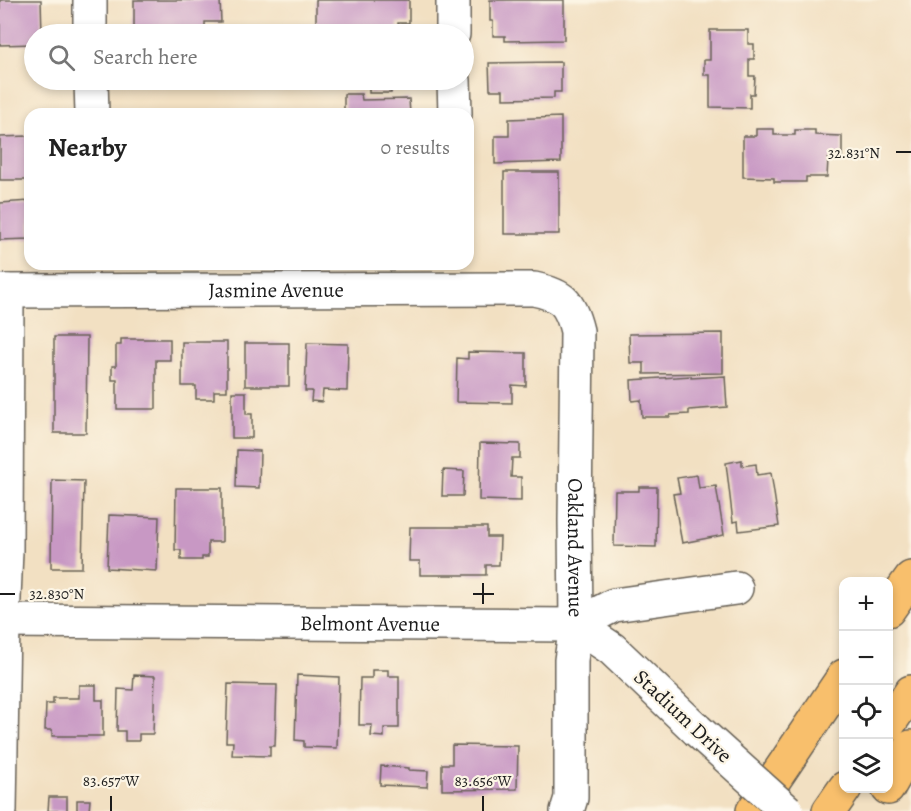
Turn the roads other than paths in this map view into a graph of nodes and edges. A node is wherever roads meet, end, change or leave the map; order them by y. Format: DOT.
graph roads {
  1 [pos="90,0"];
  2 [pos="453,0"];
  3 [pos="90,24"];
  4 [pos="453,24"];
  5 [pos="91,90"];
  6 [pos="454,90"];
  7 [pos="92,108"];
  8 [pos="454,108"];
  9 [pos="457,276"];
  10 [pos="95,277"];
  11 [pos="3,291"];
  12 [pos="552,293"];
  13 [pos="911,578"];
  14 [pos="736,588"];
  15 [pos="893,603"];
  16 [pos="2,621"];
  17 [pos="576,625"];
  18 [pos="839,682"];
  19 [pos="911,692"];
  20 [pos="893,718"];
  21 [pos="911,747"];
  22 [pos="893,779"];
  23 [pos="842,793"];
  24 [pos="885,793"];
  25 [pos="0,811"];
  26 [pos="567,811"];
  27 [pos="753,811"];
  28 [pos="787,811"];
  29 [pos="830,811"];
  30 [pos="876,811"];
  1 -- 3 [label="street"];
  2 -- 4 [label="street"];
  5 -- 7 [label="street"];
  6 -- 8 [label="street"];
  9 -- 10 [label="street, Jasmine Avenue"];
  9 -- 12 [label="street, Jasmine Avenue"];
  10 -- 11 [label="street, Jasmine Avenue"];
  11 -- 16 [label="street"];
  12 -- 17 [label="street, Oakland Avenue"];
  13 -- 15 [label="highway"];
  14 -- 17 [label="street, Belmont Avenue"];
  16 -- 17 [label="street, Belmont Avenue"];
  16 -- 25 [label="street"];
  17 -- 26 [label="street, Oakland Avenue"];
  17 -- 28 [label="street, Stadium Drive, bridge"];
  18 -- 27 [label="highway"];
  19 -- 20 [label="highway"];
  21 -- 22 [label="highway"];
  23 -- 29 [label="highway"];
  24 -- 30 [label="highway"];
}
